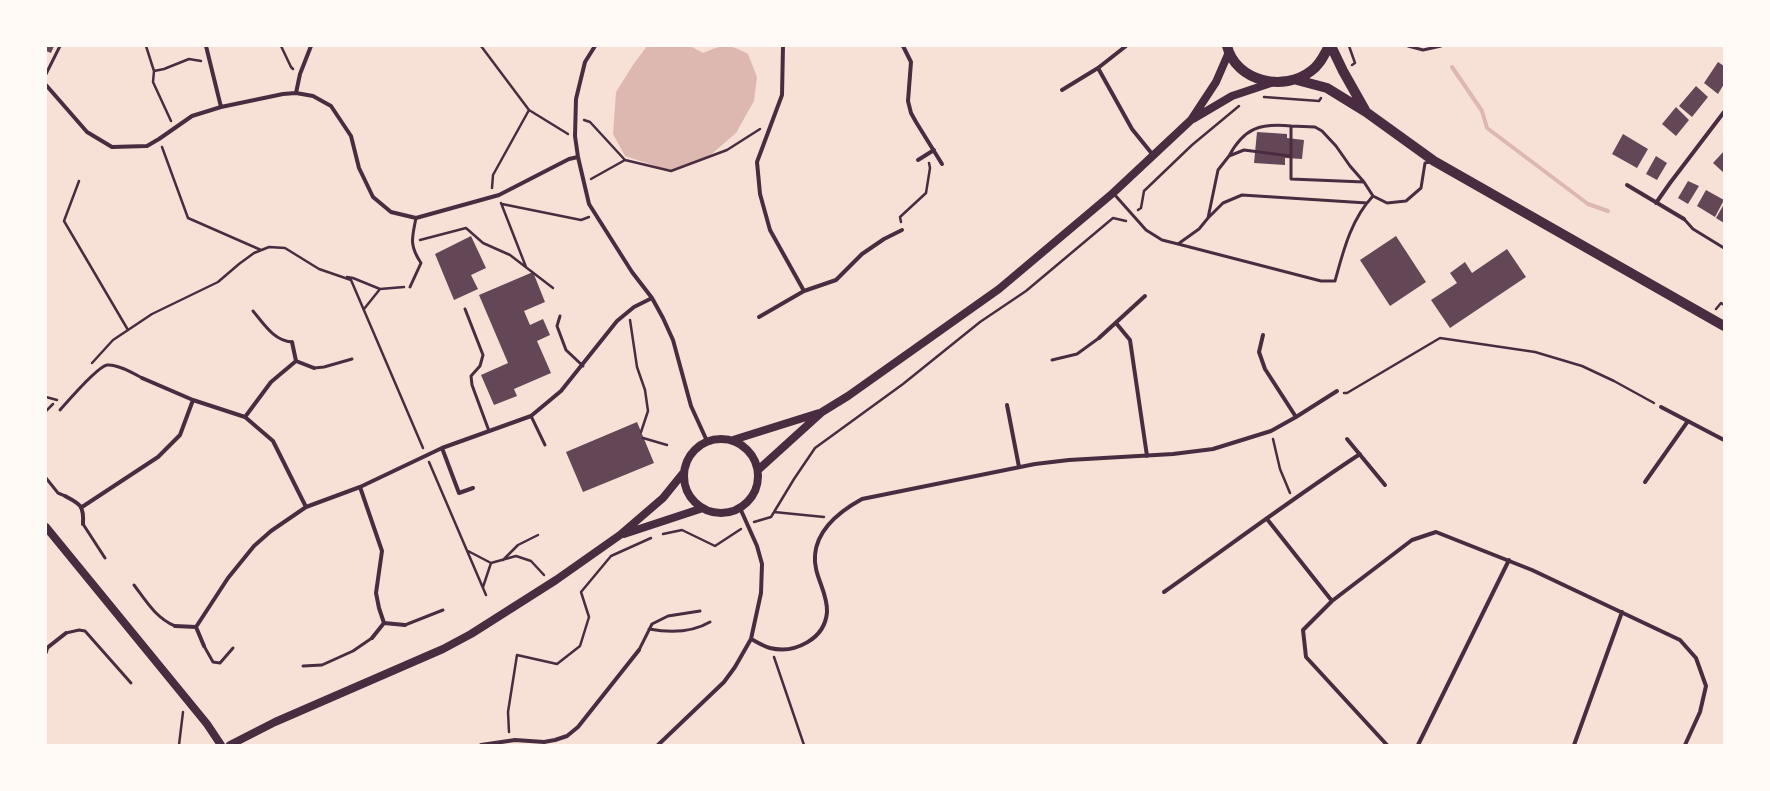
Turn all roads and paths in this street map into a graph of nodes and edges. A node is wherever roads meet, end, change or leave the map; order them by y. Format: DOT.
graph roads {
  1 [pos="60,46"];
  2 [pos="146,46"];
  3 [pos="206,46"];
  4 [pos="281,46"];
  5 [pos="311,46"];
  6 [pos="481,46"];
  7 [pos="595,46"];
  8 [pos="783,46"];
  9 [pos="903,46"];
  10 [pos="1126,46"];
  11 [pos="1330,46"];
  12 [pos="1349,46"];
  13 [pos="1408,46"];
  14 [pos="1441,46"];
  15 [pos="1228,49"];
  16 [pos="210,62"];
  17 [pos="1098,68"];
  18 [pos="154,71"];
  19 [pos="1343,71"];
  20 [pos="46,74"];
  21 [pos="300,74"];
  22 [pos="1297,80"];
  23 [pos="1271,82"];
  24 [pos="46,86"];
  25 [pos="1327,88"];
  26 [pos="1062,90"];
  27 [pos="296,93"];
  28 [pos="1258,97"];
  29 [pos="1244,104"];
  30 [pos="221,107"];
  31 [pos="529,110"];
  32 [pos="1366,112"];
  33 [pos="1724,112"];
  34 [pos="575,116"];
  35 [pos="1191,120"];
  36 [pos="772,122"];
  37 [pos="1291,126"];
  38 [pos="174,128"];
  39 [pos="575,136"];
  40 [pos="159,140"];
  41 [pos="934,150"];
  42 [pos="926,155"];
  43 [pos="1153,156"];
  44 [pos="1229,156"];
  45 [pos="1290,156"];
  46 [pos="578,157"];
  47 [pos="625,160"];
  48 [pos="918,160"];
  49 [pos="1434,161"];
  50 [pos="942,164"];
  51 [pos="79,181"];
  52 [pos="1364,182"];
  53 [pos="583,183"];
  54 [pos="1627,185"];
  55 [pos="1113,193"];
  56 [pos="498,195"];
  57 [pos="1373,196"];
  58 [pos="494,197"];
  59 [pos="1367,202"];
  60 [pos="1656,203"];
  61 [pos="502,204"];
  62 [pos="1141,208"];
  63 [pos="595,214"];
  64 [pos="416,218"];
  65 [pos="1208,218"];
  66 [pos="1684,220"];
  67 [pos="1126,221"];
  68 [pos="902,230"];
  69 [pos="412,243"];
  70 [pos="1178,244"];
  71 [pos="1724,248"];
  72 [pos="261,250"];
  73 [pos="526,267"];
  74 [pos="344,277"];
  75 [pos="410,287"];
  76 [pos="553,288"];
  77 [pos="380,289"];
  78 [pos="804,290"];
  79 [pos="1145,296"];
  80 [pos="652,298"];
  81 [pos="364,309"];
  82 [pos="465,309"];
  83 [pos="253,311"];
  84 [pos="629,312"];
  85 [pos="560,316"];
  86 [pos="759,317"];
  87 [pos="1116,323"];
  88 [pos="1724,326"];
  89 [pos="128,330"];
  90 [pos="1263,335"];
  91 [pos="1099,338"];
  92 [pos="292,342"];
  93 [pos="352,359"];
  94 [pos="1052,360"];
  95 [pos="296,361"];
  96 [pos="89,366"];
  97 [pos="583,366"];
  98 [pos="314,368"];
  99 [pos="142,378"];
  100 [pos="1337,391"];
  101 [pos="62,394"];
  102 [pos="46,397"];
  103 [pos="57,400"];
  104 [pos="193,400"];
  105 [pos="1007,405"];
  106 [pos="1661,407"];
  107 [pos="60,410"];
  108 [pos="46,411"];
  109 [pos="822,412"];
  110 [pos="531,416"];
  111 [pos="245,417"];
  112 [pos="1296,417"];
  113 [pos="1688,421"];
  114 [pos="489,431"];
  115 [pos="1271,431"];
  116 [pos="641,432"];
  117 [pos="643,438"];
  118 [pos="1347,439"];
  119 [pos="733,440"];
  120 [pos="1724,440"];
  121 [pos="707,441"];
  122 [pos="545,445"];
  123 [pos="667,445"];
  124 [pos="442,448"];
  125 [pos="1360,454"];
  126 [pos="426,455"];
  127 [pos="1147,456"];
  128 [pos="1019,467"];
  129 [pos="758,470"];
  130 [pos="684,472"];
  131 [pos="46,478"];
  132 [pos="1645,482"];
  133 [pos="1385,485"];
  134 [pos="360,487"];
  135 [pos="473,488"];
  136 [pos="65,496"];
  137 [pos="1293,499"];
  138 [pos="82,507"];
  139 [pos="306,508"];
  140 [pos="703,508"];
  141 [pos="740,508"];
  142 [pos="774,512"];
  143 [pos="835,518"];
  144 [pos="1267,519"];
  145 [pos="764,520"];
  146 [pos="83,524"];
  147 [pos="46,527"];
  148 [pos="538,535"];
  149 [pos="620,536"];
  150 [pos="725,540"];
  151 [pos="467,551"];
  152 [pos="105,558"];
  153 [pos="502,560"];
  154 [pos="1509,560"];
  155 [pos="491,563"];
  156 [pos="544,575"];
  157 [pos="134,585"];
  158 [pos="483,588"];
  159 [pos="1164,592"];
  160 [pos="486,595"];
  161 [pos="1332,601"];
  162 [pos="443,610"];
  163 [pos="700,610"];
  164 [pos="1622,612"];
  165 [pos="710,622"];
  166 [pos="384,623"];
  167 [pos="405,625"];
  168 [pos="175,626"];
  169 [pos="196,627"];
  170 [pos="649,629"];
  171 [pos="66,632"];
  172 [pos="372,638"];
  173 [pos="751,638"];
  174 [pos="204,646"];
  175 [pos="233,648"];
  176 [pos="771,648"];
  177 [pos="639,650"];
  178 [pos="46,652"];
  179 [pos="303,666"];
  180 [pos="131,683"];
  181 [pos="186,698"];
  182 [pos="509,741"];
  183 [pos="179,745"];
  184 [pos="221,745"];
  185 [pos="230,745"];
  186 [pos="481,745"];
  187 [pos="658,745"];
  188 [pos="804,745"];
  189 [pos="1387,745"];
  190 [pos="1418,745"];
  191 [pos="1574,745"];
  192 [pos="1685,745"];
  1 -- 20 [label="lane"];
  2 -- 18 [label="path"];
  3 -- 16 [label="street"];
  4 -- 21 [label="path"];
  5 -- 21 [label="street"];
  6 -- 31 [label="path"];
  7 -- 34 [label="street"];
  8 -- 36 [label="street"];
  9 -- 41 [label="street"];
  10 -- 17 [label="street"];
  11 -- 19 [label="main road"];
  11 -- 22 [label="main road"];
  12 -- 19 [label="path"];
  13 -- 14 [label="lane"];
  15 -- 23 [label="main road"];
  15 -- 35 [label="main road"];
  16 -- 18 [label="path"];
  16 -- 30 [label="street"];
  17 -- 26 [label="street"];
  17 -- 43 [label="street"];
  18 -- 38 [label="path"];
  19 -- 32 [label="main road"];
  21 -- 27 [label="street"];
  22 -- 23 [label="main road"];
  22 -- 25 [label="main road"];
  23 -- 35 [label="main road"];
  24 -- 40 [label="street"];
  25 -- 28 [label="path"];
  25 -- 32 [label="main road"];
  27 -- 30 [label="street"];
  27 -- 64 [label="street"];
  29 -- 62 [label="path"];
  30 -- 38 [label="street"];
  31 -- 39 [label="path"];
  31 -- 58 [label="path"];
  32 -- 49 [label="main road"];
  33 -- 60 [label="street"];
  34 -- 39 [label="street"];
  34 -- 47 [label="path"];
  35 -- 43 [label="main road"];
  36 -- 47 [label="path"];
  36 -- 78 [label="street"];
  37 -- 44 [label="lane"];
  37 -- 45 [label="lane"];
  37 -- 52 [label="lane"];
  38 -- 40 [label="street"];
  39 -- 46 [label="street"];
  40 -- 72 [label="path"];
  41 -- 42 [label="street"];
  41 -- 50 [label="street"];
  42 -- 48 [label="street"];
  42 -- 68 [label="path"];
  43 -- 55 [label="main road"];
  44 -- 45 [label="lane"];
  44 -- 65 [label="lane"];
  45 -- 52 [label="lane"];
  46 -- 53 [label="street"];
  46 -- 56 [label="street"];
  47 -- 53 [label="path"];
  49 -- 57 [label="lane"];
  49 -- 88 [label="main road"];
  51 -- 89 [label="path"];
  52 -- 57 [label="lane"];
  53 -- 63 [label="street"];
  54 -- 60 [label="street"];
  55 -- 70 [label="lane"];
  55 -- 109 [label="main road"];
  56 -- 58 [label="street"];
  56 -- 61 [label="path"];
  57 -- 59 [label="lane"];
  58 -- 64 [label="street"];
  59 -- 65 [label="lane"];
  59 -- 70 [label="lane"];
  60 -- 66 [label="street"];
  61 -- 63 [label="path"];
  61 -- 73 [label="path"];
  63 -- 80 [label="street"];
  64 -- 69 [label="lane"];
  65 -- 70 [label="lane"];
  66 -- 71 [label="lane"];
  67 -- 142 [label="path"];
  68 -- 78 [label="street"];
  69 -- 73 [label="path"];
  69 -- 75 [label="lane"];
  72 -- 74 [label="path"];
  72 -- 89 [label="path"];
  73 -- 76 [label="path"];
  74 -- 77 [label="path"];
  74 -- 81 [label="path"];
  75 -- 77 [label="path"];
  77 -- 81 [label="path"];
  78 -- 86 [label="street"];
  79 -- 87 [label="street"];
  80 -- 84 [label="street"];
  80 -- 121 [label="street"];
  81 -- 126 [label="path"];
  82 -- 114 [label="lane"];
  83 -- 92 [label="lane"];
  84 -- 97 [label="street"];
  84 -- 116 [label="path"];
  85 -- 97 [label="lane"];
  87 -- 91 [label="street"];
  87 -- 127 [label="street"];
  89 -- 96 [label="path"];
  90 -- 112 [label="street"];
  91 -- 94 [label="lane"];
  92 -- 95 [label="street"];
  93 -- 98 [label="lane"];
  95 -- 98 [label="street"];
  95 -- 111 [label="street"];
  97 -- 110 [label="street"];
  99 -- 104 [label="street"];
  99 -- 107 [label="lane"];
  100 -- 106 [label="path"];
  100 -- 112 [label="street"];
  101 -- 103 [label="path"];
  102 -- 103 [label="path"];
  103 -- 108 [label="path"];
  104 -- 111 [label="street"];
  104 -- 138 [label="street"];
  105 -- 128 [label="street"];
  106 -- 113 [label="street"];
  109 -- 119 [label="main road"];
  109 -- 129 [label="main road"];
  110 -- 114 [label="street"];
  110 -- 122 [label="lane"];
  111 -- 139 [label="street"];
  112 -- 115 [label="street"];
  113 -- 120 [label="street"];
  113 -- 132 [label="street"];
  114 -- 124 [label="street"];
  115 -- 127 [label="street"];
  115 -- 137 [label="path"];
  117 -- 123 [label="path"];
  118 -- 125 [label="street"];
  119 -- 121 [label="main road"];
  119 -- 129 [label="main road"];
  121 -- 130 [label="main road"];
  124 -- 126 [label="street"];
  124 -- 135 [label="street"];
  125 -- 133 [label="street"];
  125 -- 137 [label="street"];
  126 -- 134 [label="street"];
  126 -- 151 [label="path"];
  127 -- 128 [label="street"];
  128 -- 143 [label="street"];
  129 -- 141 [label="main road"];
  130 -- 140 [label="main road"];
  130 -- 149 [label="main road"];
  131 -- 136 [label="lane"];
  134 -- 139 [label="street"];
  134 -- 166 [label="street"];
  136 -- 138 [label="street"];
  137 -- 144 [label="street"];
  138 -- 146 [label="street"];
  139 -- 169 [label="street"];
  140 -- 141 [label="main road"];
  140 -- 149 [label="main road"];
  141 -- 173 [label="street"];
  142 -- 143 [label="path"];
  142 -- 145 [label="path"];
  143 -- 176 [label="street"];
  144 -- 159 [label="street"];
  144 -- 161 [label="street"];
  146 -- 152 [label="lane"];
  147 -- 181 [label="main road"];
  148 -- 153 [label="path"];
  149 -- 185 [label="main road"];
  150 -- 182 [label="path"];
  151 -- 155 [label="path"];
  151 -- 158 [label="path"];
  153 -- 155 [label="path"];
  153 -- 156 [label="path"];
  154 -- 161 [label="street"];
  154 -- 164 [label="street"];
  154 -- 190 [label="street"];
  155 -- 158 [label="path"];
  157 -- 168 [label="lane"];
  158 -- 160 [label="path"];
  161 -- 189 [label="street"];
  162 -- 167 [label="lane"];
  163 -- 170 [label="lane"];
  164 -- 191 [label="street"];
  164 -- 192 [label="street"];
  165 -- 170 [label="lane"];
  166 -- 167 [label="street"];
  166 -- 172 [label="street"];
  168 -- 169 [label="street"];
  169 -- 174 [label="street"];
  170 -- 177 [label="lane"];
  171 -- 178 [label="street"];
  171 -- 180 [label="lane"];
  172 -- 179 [label="lane"];
  173 -- 176 [label="street"];
  173 -- 187 [label="street"];
  174 -- 175 [label="lane"];
  176 -- 188 [label="path"];
  177 -- 182 [label="street"];
  181 -- 183 [label="path"];
  181 -- 184 [label="main road"];
  182 -- 186 [label="street"];
}
